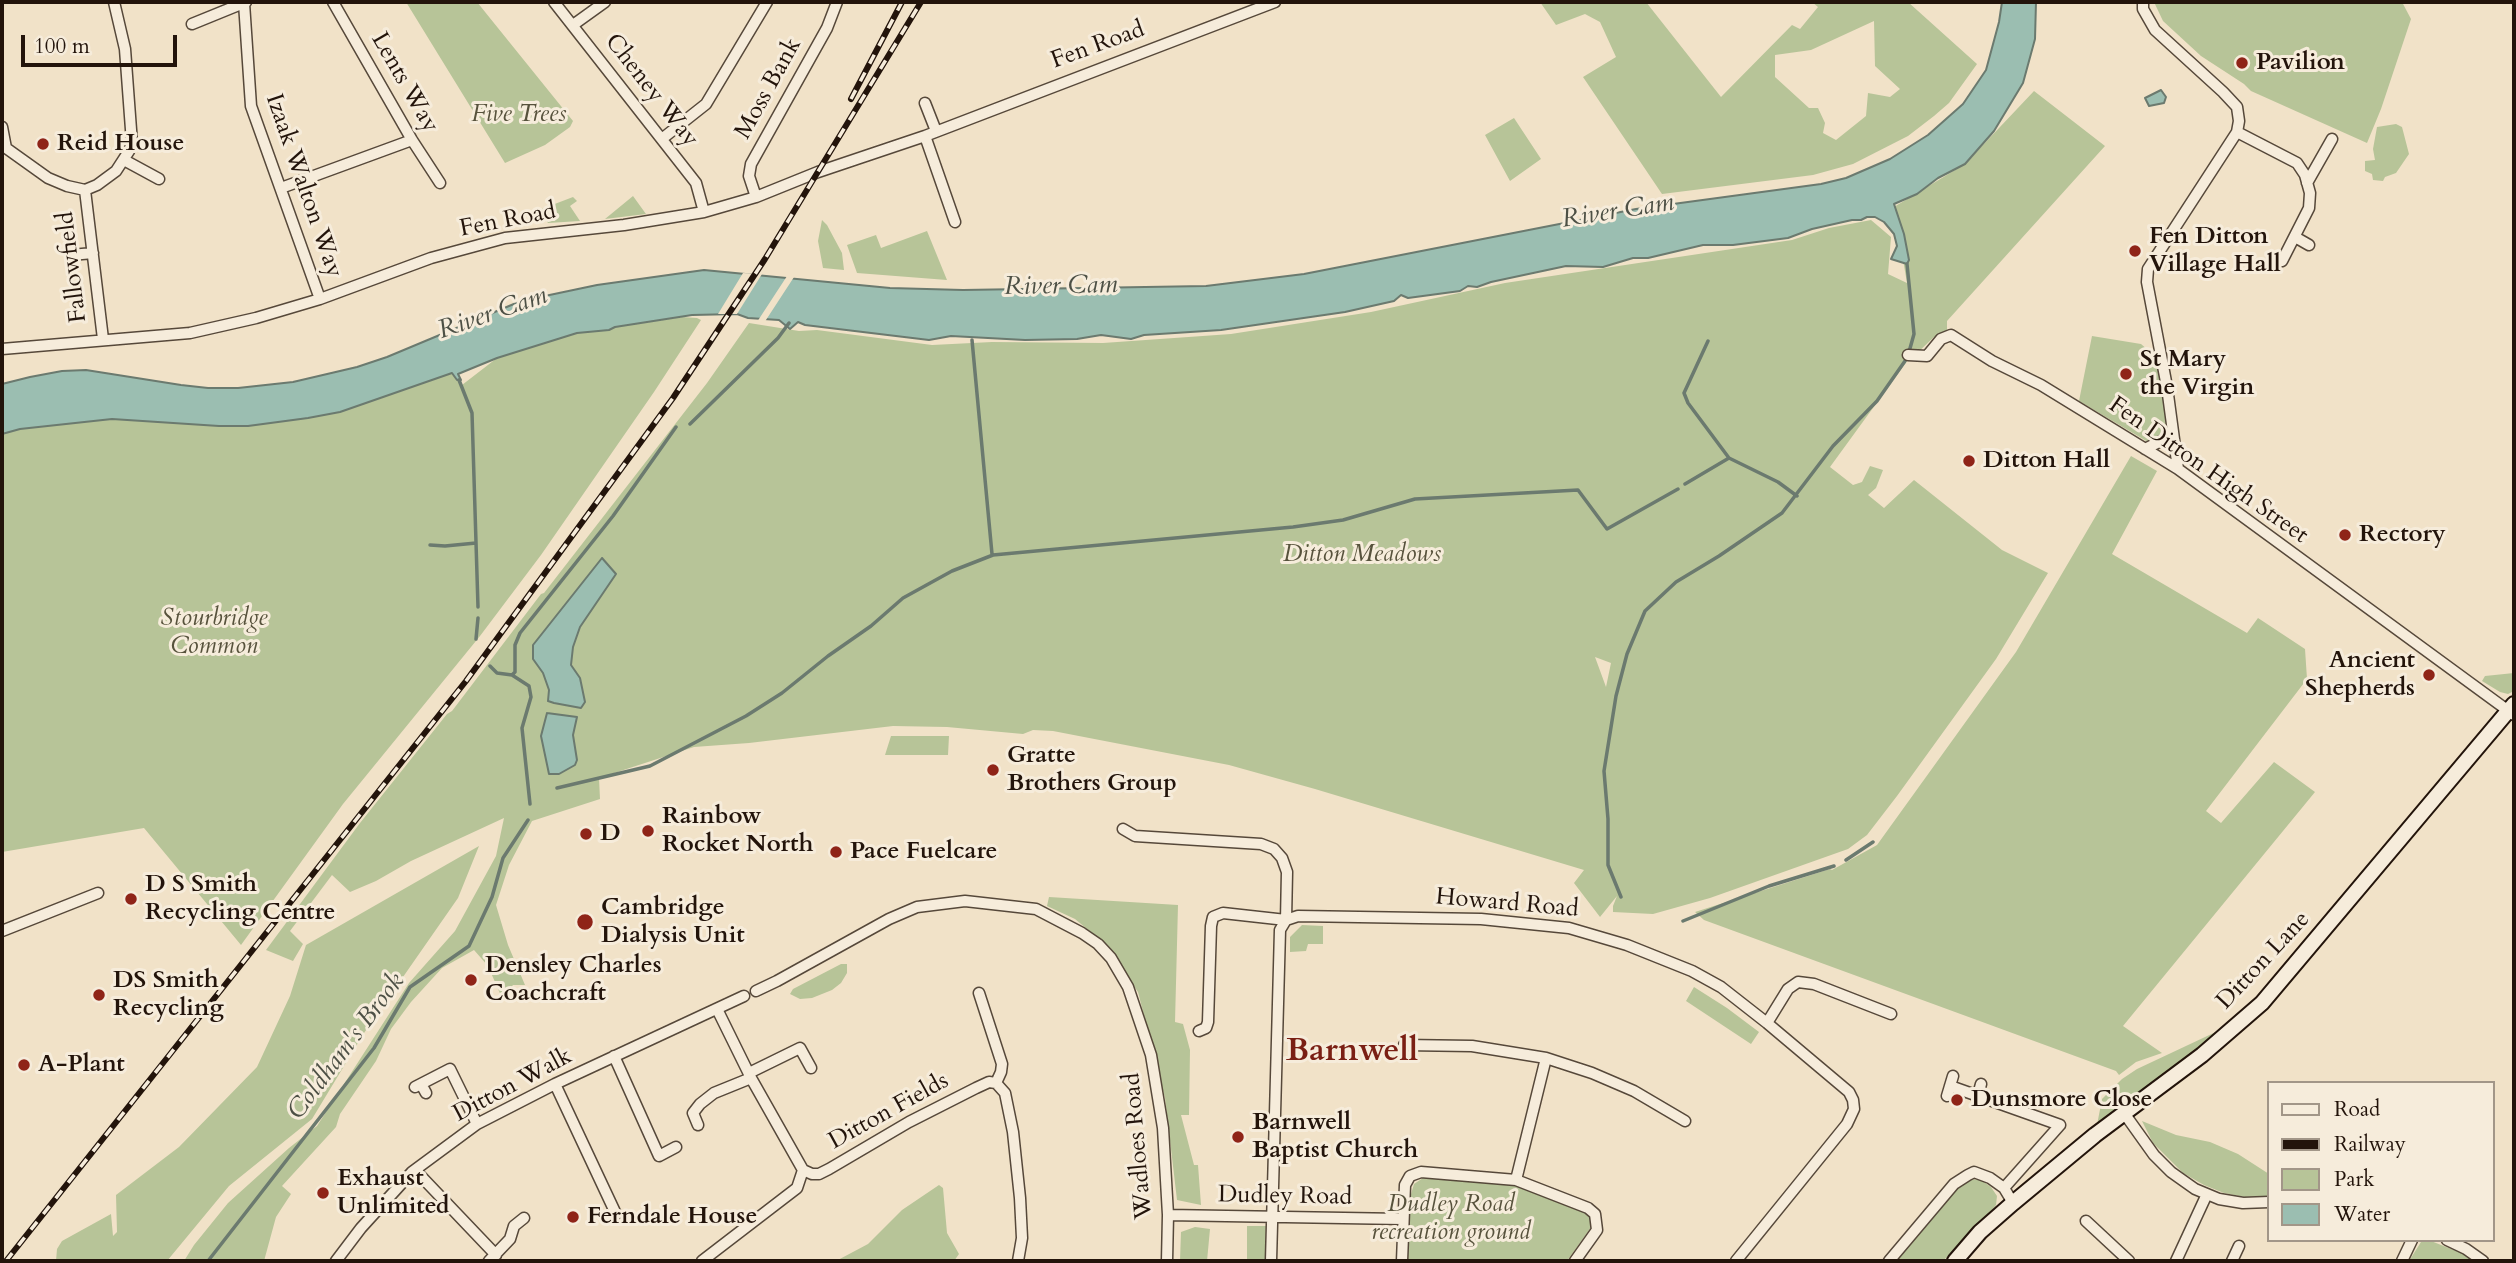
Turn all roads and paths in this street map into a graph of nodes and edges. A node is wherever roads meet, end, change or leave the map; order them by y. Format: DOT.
graph roads {
  1 [pos="114,2"];
  2 [pos="245,2"];
  3 [pos="333,2"];
  4 [pos="554,2"];
  5 [pos="606,2"];
  6 [pos="767,2"];
  7 [pos="837,2"];
  8 [pos="1275,2"];
  9 [pos="2143,2"];
  10 [pos="192,24"];
  11 [pos="573,26"];
  12 [pos="925,103"];
  13 [pos="2,127"];
  14 [pos="936,131"];
  15 [pos="2237,132"];
  16 [pos="925,136"];
  17 [pos="663,138"];
  18 [pos="2332,139"];
  19 [pos="412,140"];
  20 [pos="4,149"];
  21 [pos="124,160"];
  22 [pos="159,179"];
  23 [pos="440,183"];
  24 [pos="2307,183"];
  25 [pos="281,188"];
  26 [pos="85,190"];
  27 [pos="756,197"];
  28 [pos="704,212"];
  29 [pos="955,222"];
  30 [pos="2295,237"];
  31 [pos="2309,245"];
  32 [pos="93,253"];
  33 [pos="71,255"];
  34 [pos="2282,261"];
  35 [pos="320,299"];
  36 [pos="103,339"];
  37 [pos="2,349"];
  38 [pos="1909,355"];
  39 [pos="2173,435"];
  40 [pos="2145,449"];
  41 [pos="2178,469"];
  42 [pos="2513,710"];
  43 [pos="1123,829"];
  44 [pos="98,893"];
  45 [pos="1286,920"];
  46 [pos="2,931"];
  47 [pos="756,990"];
  48 [pos="979,993"];
  49 [pos="744,996"];
  50 [pos="717,1009"];
  51 [pos="1891,1014"];
  52 [pos="1767,1023"];
  53 [pos="1199,1031"];
  54 [pos="1404,1045"];
  55 [pos="614,1056"];
  56 [pos="1546,1058"];
  57 [pos="811,1068"];
  58 [pos="750,1075"];
  59 [pos="996,1083"];
  60 [pos="555,1084"];
  61 [pos="1981,1084"];
  62 [pos="1950,1086"];
  63 [pos="421,1088"];
  64 [pos="1978,1095"];
  65 [pos="2123,1113"];
  66 [pos="1685,1121"];
  67 [pos="477,1124"];
  68 [pos="698,1125"];
  69 [pos="676,1147"];
  70 [pos="415,1170"];
  71 [pos="803,1170"];
  72 [pos="1517,1180"];
  73 [pos="2004,1188"];
  74 [pos="2207,1194"];
  75 [pos="2268,1202"];
  76 [pos="2013,1203"];
  77 [pos="616,1213"];
  78 [pos="1168,1216"];
  79 [pos="524,1218"];
  80 [pos="1272,1218"];
  81 [pos="1402,1219"];
  82 [pos="2086,1221"];
  83 [pos="2411,1242"];
  84 [pos="2451,1242"];
  85 [pos="2239,1246"];
  86 [pos="493,1258"];
  87 [pos="337,1261"];
  88 [pos="702,1261"];
  89 [pos="1018,1261"];
  90 [pos="1167,1261"];
  91 [pos="1271,1261"];
  92 [pos="1402,1261"];
  93 [pos="1575,1261"];
  94 [pos="1736,1261"];
  95 [pos="1889,1261"];
  96 [pos="1955,1261"];
  97 [pos="2129,1261"];
  98 [pos="2176,1261"];
  99 [pos="2232,1261"];
  100 [pos="2402,1261"];
  101 [pos="2483,1261"];
  1 -- 21 [label="street"];
  2 -- 10 [label="street"];
  2 -- 25 [label="street, Izaak Walton Way"];
  3 -- 19 [label="street, Lents Way"];
  4 -- 11 [label="street, Cheney Way"];
  5 -- 11 [label="street"];
  6 -- 17 [label="street"];
  7 -- 27 [label="street, Moss Bank"];
  8 -- 14 [label="street, Fen Road"];
  9 -- 15 [label="street"];
  11 -- 17 [label="street, Cheney Way"];
  12 -- 14 [label="street"];
  13 -- 20 [label="street, Fallowfield"];
  14 -- 16 [label="street, Fen Road"];
  15 -- 24 [label="street"];
  15 -- 39 [label="street"];
  16 -- 27 [label="street, Fen Road"];
  16 -- 29 [label="street"];
  17 -- 28 [label="street, Cheney Way"];
  18 -- 24 [label="street"];
  19 -- 23 [label="street, Lents Way"];
  19 -- 25 [label="street"];
  20 -- 26 [label="street, Fallowfield"];
  21 -- 22 [label="street"];
  21 -- 26 [label="street, Fallowfield"];
  24 -- 30 [label="street"];
  25 -- 35 [label="street, Izaak Walton Way"];
  26 -- 32 [label="street, Fallowfield"];
  27 -- 28 [label="street, Fen Road"];
  28 -- 35 [label="street, Fen Road"];
  30 -- 31 [label="street"];
  30 -- 34 [label="street"];
  32 -- 33 [label="street"];
  32 -- 36 [label="street, Fallowfield"];
  35 -- 36 [label="street, Fen Road"];
  36 -- 37 [label="street, Fen Road"];
  38 -- 40 [label="street, Fen Ditton High Street"];
  39 -- 40 [label="street"];
  39 -- 41 [label="street"];
  40 -- 41 [label="street, Fen Ditton High Street"];
  41 -- 42 [label="street, Fen Ditton High Street"];
  42 -- 65 [label="main road, Ditton Lane"];
  43 -- 45 [label="street"];
  44 -- 46 [label="street"];
  45 -- 52 [label="street, Howard Road"];
  45 -- 53 [label="street, Howard Road"];
  45 -- 80 [label="street"];
  47 -- 78 [label="street, Wadloes Road"];
  48 -- 59 [label="street"];
  49 -- 50 [label="street, Ditton Walk"];
  50 -- 55 [label="street, Ditton Walk"];
  50 -- 58 [label="street, Ditton Fields"];
  51 -- 52 [label="street"];
  52 -- 94 [label="street, Howard Road"];
  54 -- 56 [label="street"];
  55 -- 60 [label="street, Ditton Walk"];
  55 -- 69 [label="street"];
  56 -- 66 [label="street"];
  56 -- 72 [label="street"];
  57 -- 58 [label="street"];
  58 -- 68 [label="street"];
  58 -- 71 [label="street, Ditton Fields"];
  59 -- 71 [label="street, Ditton Fields"];
  59 -- 89 [label="street"];
  60 -- 67 [label="street, Ditton Walk"];
  60 -- 77 [label="street"];
  61 -- 64 [label="street"];
  62 -- 64 [label="street"];
  63 -- 67 [label="street"];
  64 -- 73 [label="street"];
  65 -- 74 [label="street"];
  65 -- 76 [label="main road, Ditton Lane"];
  67 -- 70 [label="street, Ditton Walk"];
  70 -- 86 [label="street"];
  70 -- 87 [label="street, Ditton Walk"];
  71 -- 88 [label="street"];
  72 -- 81 [label="street"];
  72 -- 93 [label="street"];
  73 -- 76 [label="street"];
  73 -- 95 [label="street"];
  74 -- 75 [label="street"];
  74 -- 98 [label="street"];
  76 -- 96 [label="main road, Ditton Lane"];
  78 -- 80 [label="street, Dudley Road"];
  78 -- 90 [label="street, Wadloes Road"];
  79 -- 86 [label="street"];
  80 -- 81 [label="street, Dudley Road"];
  80 -- 91 [label="street"];
  81 -- 92 [label="street"];
  82 -- 97 [label="street"];
  83 -- 100 [label="street"];
  84 -- 101 [label="street"];
  85 -- 99 [label="street"];
}
